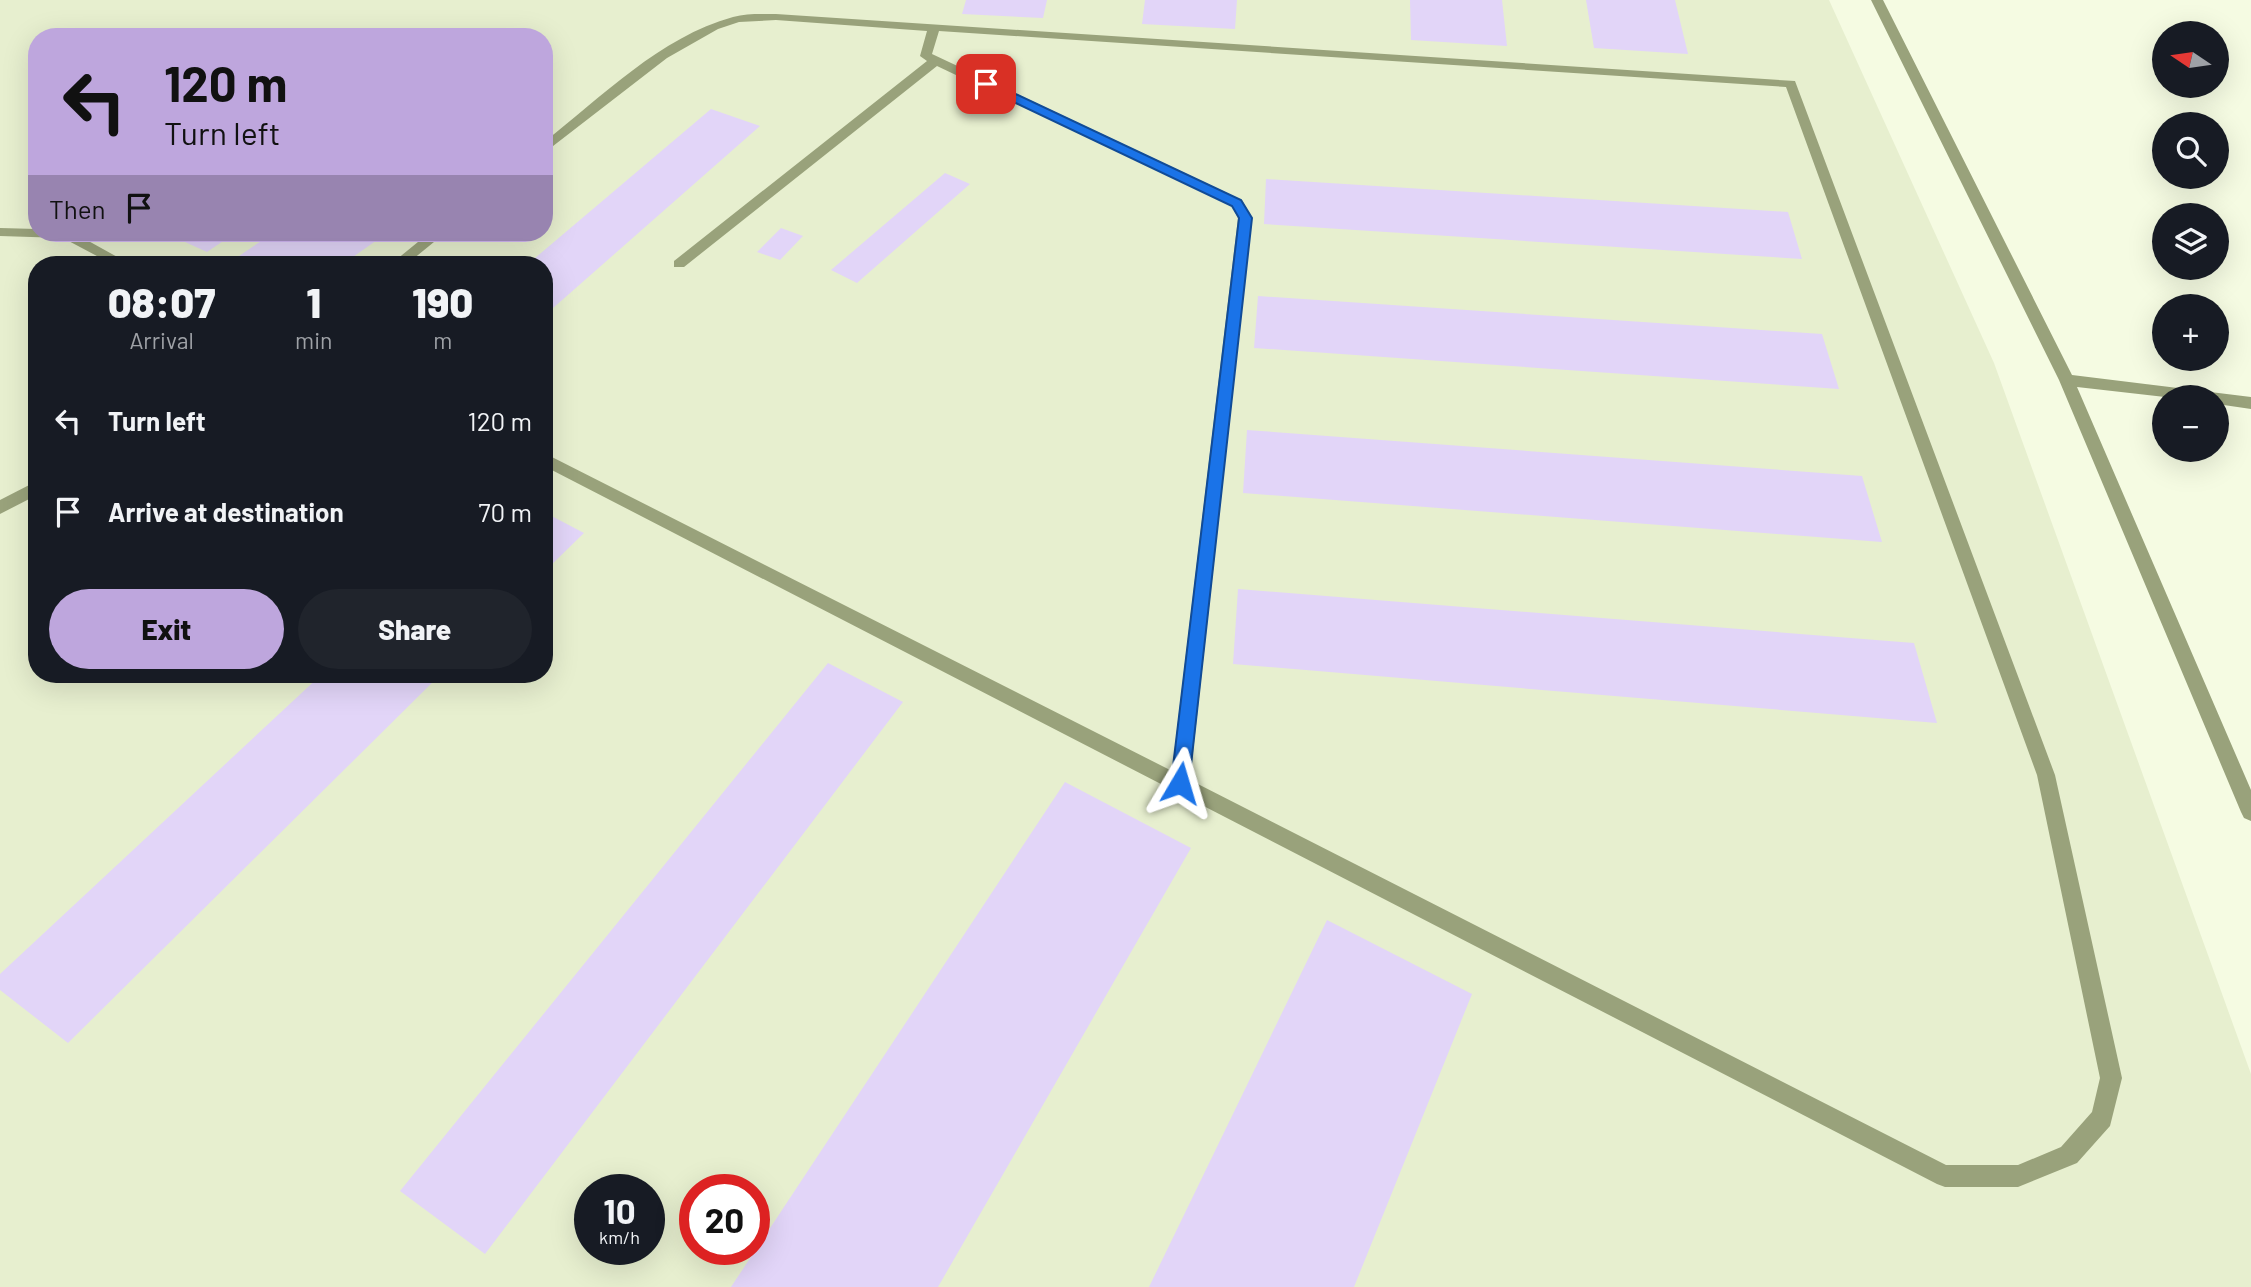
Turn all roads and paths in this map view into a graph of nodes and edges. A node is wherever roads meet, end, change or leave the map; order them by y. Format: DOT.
graph roads {
  1 [pos="1877,0"];
  2 [pos="934,28"];
  3 [pos="936,60"];
  4 [pos="553,142"];
  5 [pos="0,232"];
  6 [pos="28,233"];
  7 [pos="80,242"];
  8 [pos="426,242"];
  9 [pos="108,256"];
  10 [pos="408,256"];
  11 [pos="679,264"];
  12 [pos="2067,380"];
  13 [pos="2152,390"];
  14 [pos="2229,399"];
  15 [pos="2251,402"];
  16 [pos="553,464"];
  17 [pos="28,491"];
  18 [pos="0,508"];
  19 [pos="1180,783"];
  20 [pos="2251,811"];
  1 -- 12 [label="lane"];
  2 -- 3 [label="lane"];
  2 -- 4 [label="lane"];
  2 -- 19 [label="lane"];
  3 -- 11 [label="lane"];
  3 -- 19 [label="lane"];
  5 -- 6 [label="lane"];
  7 -- 9 [label="lane"];
  8 -- 10 [label="lane"];
  12 -- 13 [label="lane"];
  12 -- 20 [label="lane"];
  14 -- 15 [label="lane"];
  16 -- 19 [label="lane"];
  17 -- 18 [label="lane"];
}
